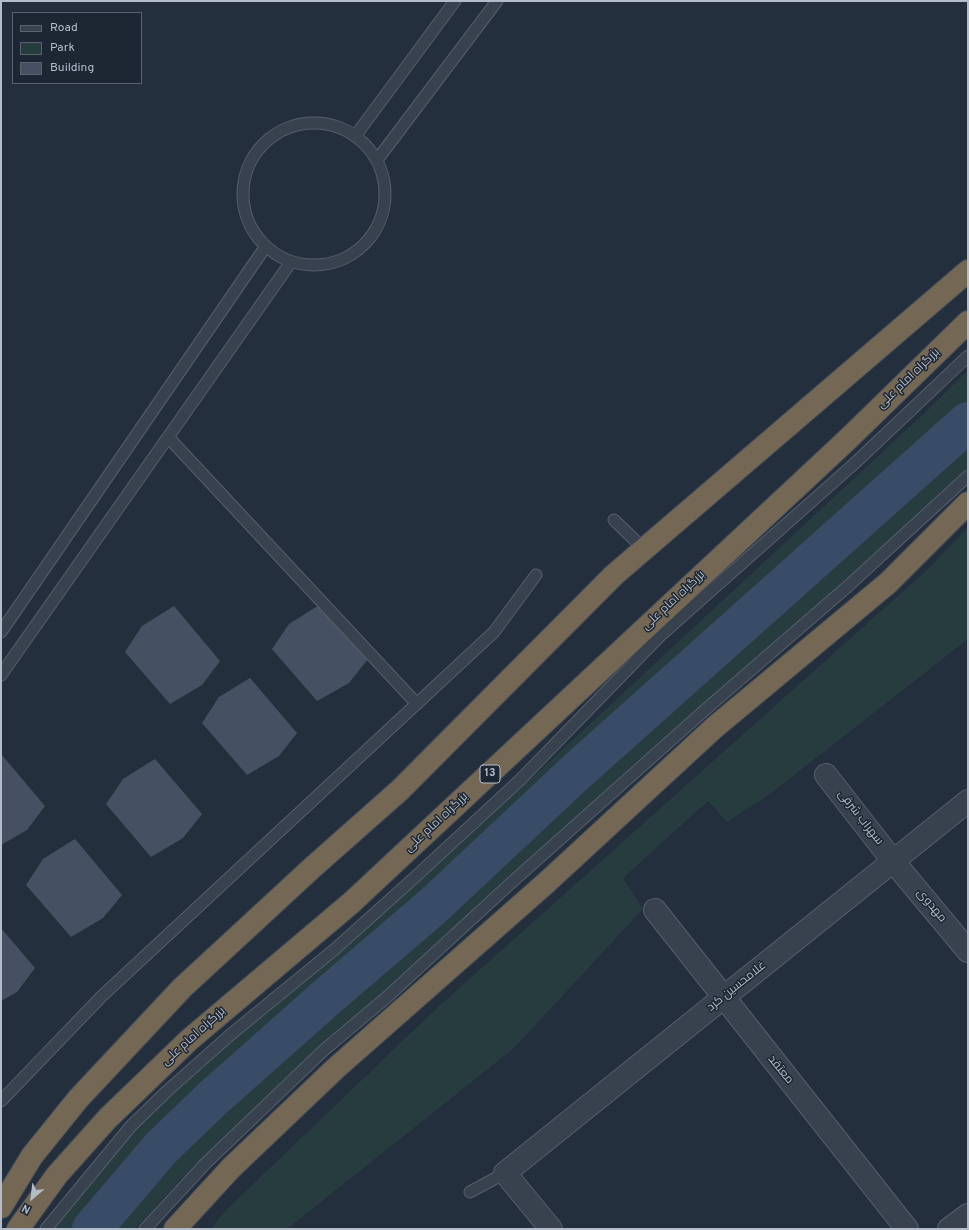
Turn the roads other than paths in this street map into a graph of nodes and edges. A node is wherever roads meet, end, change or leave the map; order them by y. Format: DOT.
graph roads {
  1 [pos="455,1"];
  2 [pos="497,1"];
  3 [pos="356,135"];
  4 [pos="376,160"];
  5 [pos="266,246"];
  6 [pos="291,262"];
  7 [pos="968,271"];
  8 [pos="968,322"];
  9 [pos="968,356"];
  10 [pos="168,437"];
  11 [pos="968,476"];
  12 [pos="968,503"];
  13 [pos="614,520"];
  14 [pos="644,549"];
  15 [pos="536,575"];
  16 [pos="1,632"];
  17 [pos="1,675"];
  18 [pos="417,704"];
  19 [pos="826,775"];
  20 [pos="968,801"];
  21 [pos="893,862"];
  22 [pos="655,910"];
  23 [pos="968,951"];
  24 [pos="723,998"];
  25 [pos="1,1101"];
  26 [pos="505,1173"];
  27 [pos="470,1192"];
  28 [pos="1,1207"];
  29 [pos="968,1215"];
  30 [pos="18,1229"];
  31 [pos="46,1229"];
  32 [pos="145,1229"];
  33 [pos="175,1229"];
  34 [pos="551,1229"];
  35 [pos="907,1229"];
  36 [pos="949,1229"];
  1 -- 3 [label="lane"];
  2 -- 4 [label="lane"];
  3 -- 4 [label="lane"];
  3 -- 5 [label="lane"];
  4 -- 6 [label="lane"];
  5 -- 6 [label="lane"];
  5 -- 16 [label="lane"];
  6 -- 10 [label="lane"];
  7 -- 14 [label="highway"];
  8 -- 30 [label="highway, بزرگراه امام علی / 13"];
  9 -- 31 [label="lane"];
  10 -- 17 [label="lane"];
  10 -- 18 [label="lane"];
  11 -- 32 [label="lane"];
  12 -- 33 [label="highway"];
  13 -- 14 [label="lane"];
  14 -- 28 [label="highway"];
  15 -- 18 [label="lane"];
  18 -- 25 [label="lane"];
  19 -- 21 [label="street, سهراب شرقی"];
  20 -- 21 [label="street, غلامحسین کرد"];
  21 -- 23 [label="street, مهدوی"];
  21 -- 24 [label="street, غلامحسین کرد"];
  22 -- 24 [label="street, معتقد"];
  24 -- 26 [label="street, غلامحسین کرد"];
  24 -- 35 [label="street, معتقد"];
  26 -- 27 [label="lane"];
  26 -- 34 [label="street"];
  29 -- 36 [label="street"];
}
